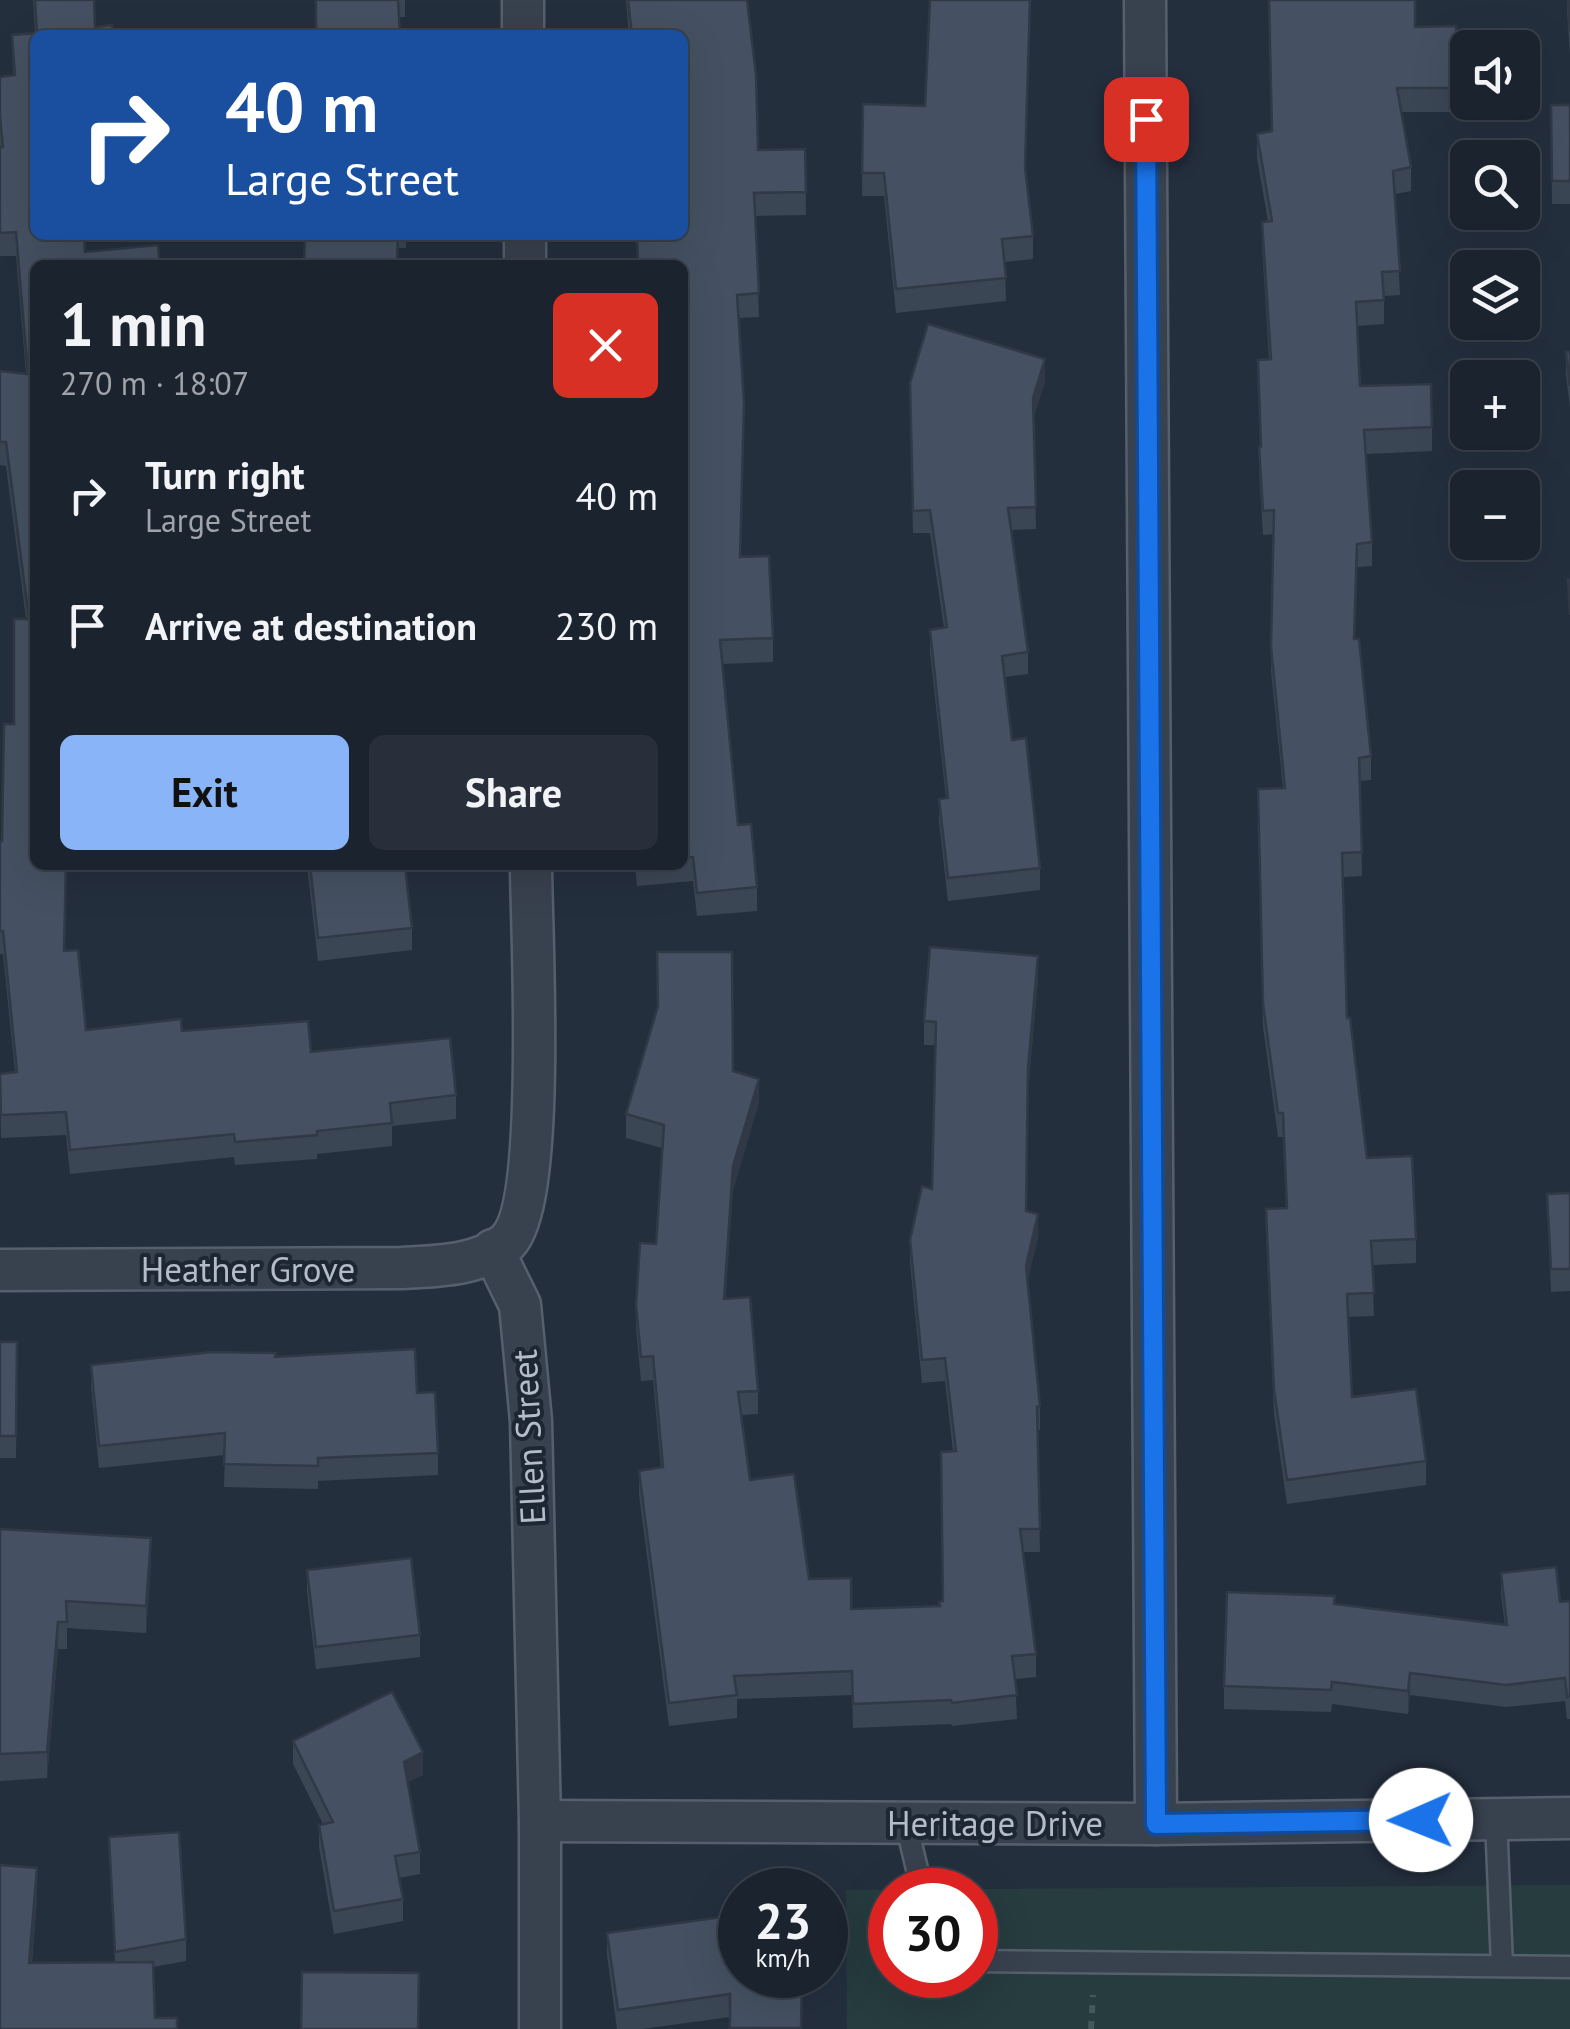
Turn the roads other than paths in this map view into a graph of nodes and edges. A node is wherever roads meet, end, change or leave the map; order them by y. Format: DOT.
graph roads {
  1 [pos="523,0"];
  2 [pos="1145,0"];
  3 [pos="523,30"];
  4 [pos="531,870"];
  5 [pos="493,1250"];
  6 [pos="0,1270"];
  7 [pos="1570,1818"];
  8 [pos="1496,1820"];
  9 [pos="540,1822"];
  10 [pos="906,1823"];
  11 [pos="1156,1824"];
  12 [pos="917,1868"];
  13 [pos="998,1961"];
  14 [pos="1502,1966"];
  15 [pos="1570,1967"];
  16 [pos="540,2029"];
  1 -- 3 [label="street"];
  2 -- 11 [label="street"];
  4 -- 5 [label="street"];
  5 -- 6 [label="street, Heather Grove"];
  5 -- 9 [label="street, Ellen Street"];
  7 -- 8 [label="street, Heritage Drive"];
  8 -- 11 [label="street, Heritage Drive"];
  8 -- 14 [label="lane"];
  9 -- 10 [label="street, Heritage Drive"];
  9 -- 16 [label="street, Ellen Street"];
  10 -- 11 [label="street, Heritage Drive"];
  10 -- 12 [label="lane"];
  13 -- 14 [label="lane"];
  14 -- 15 [label="lane"];
}
